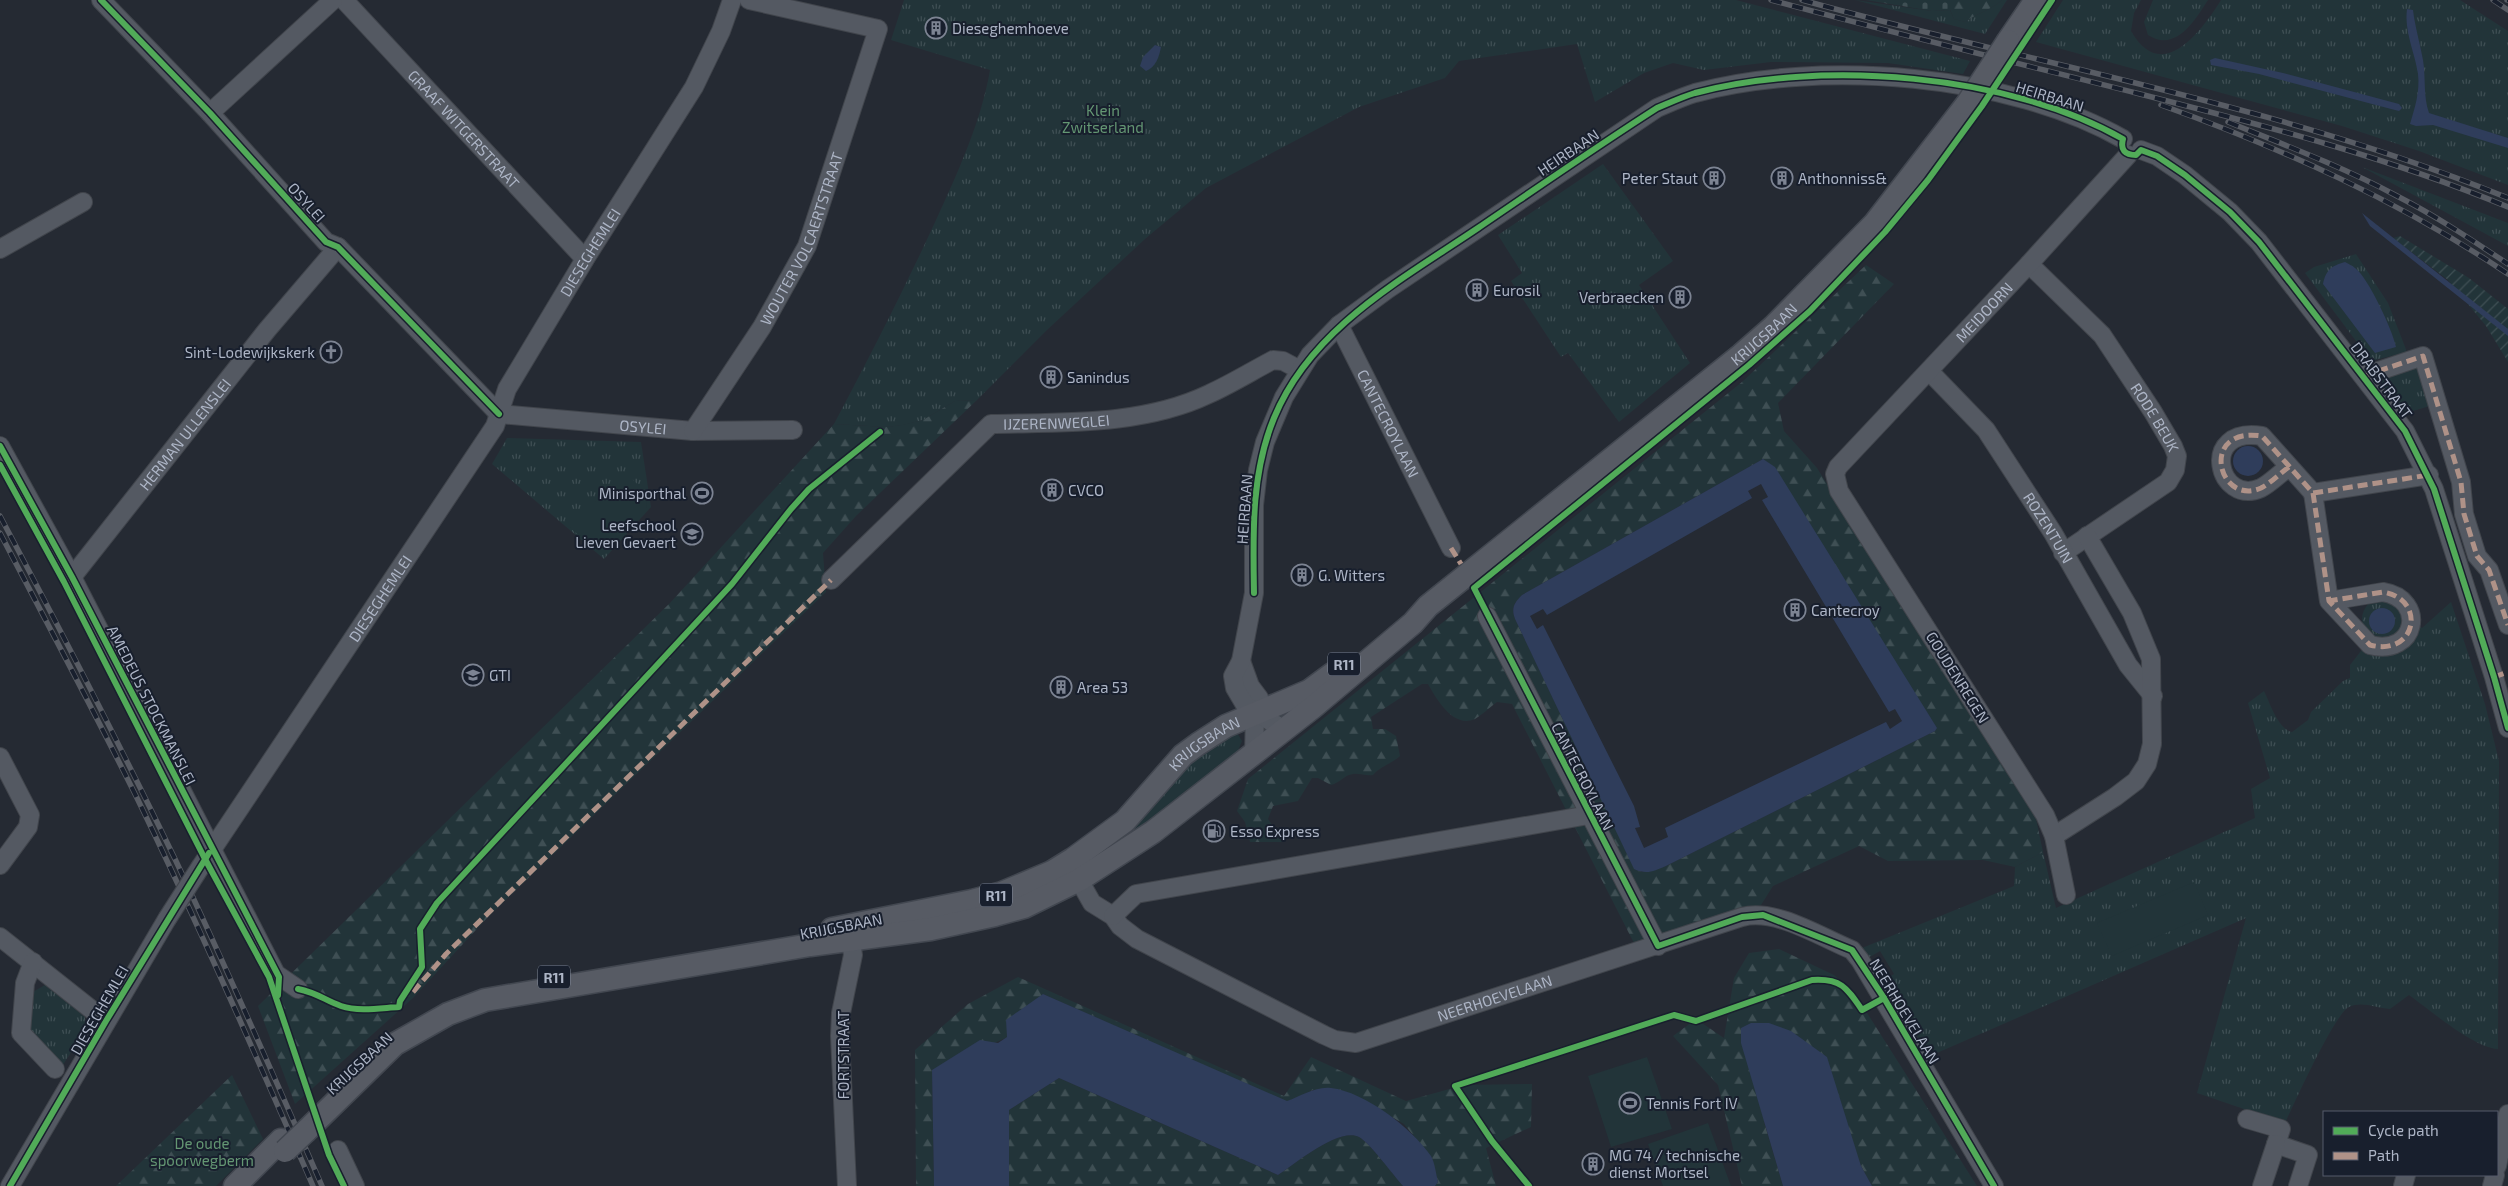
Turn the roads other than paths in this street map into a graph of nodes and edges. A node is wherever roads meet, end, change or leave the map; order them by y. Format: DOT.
graph roads {
  1 [pos="101,0"];
  2 [pos="333,0"];
  3 [pos="344,0"];
  4 [pos="732,0"];
  5 [pos="749,0"];
  6 [pos="2036,0"];
  7 [pos="210,113"];
  8 [pos="2131,148"];
  9 [pos="83,202"];
  10 [pos="338,247"];
  11 [pos="0,249"];
  12 [pos="585,259"];
  13 [pos="2029,264"];
  14 [pos="1339,325"];
  15 [pos="1300,370"];
  16 [pos="1928,371"];
  17 [pos="2364,376"];
  18 [pos="499,414"];
  19 [pos="792,430"];
  20 [pos="693,431"];
  21 [pos="0,446"];
  22 [pos="1838,467"];
  23 [pos="2289,467"];
  24 [pos="2429,475"];
  25 [pos="2313,494"];
  26 [pos="2087,536"];
  27 [pos="1452,548"];
  28 [pos="2063,553"];
  29 [pos="72,577"];
  30 [pos="831,580"];
  31 [pos="2494,582"];
  32 [pos="2467,590"];
  33 [pos="2329,601"];
  34 [pos="1428,606"];
  35 [pos="1487,616"];
  36 [pos="2508,625"];
  37 [pos="2501,675"];
  38 [pos="2154,696"];
  39 [pos="1255,713"];
  40 [pos="2508,728"];
  41 [pos="1284,730"];
  42 [pos="1254,754"];
  43 [pos="0,757"];
  44 [pos="1589,815"];
  45 [pos="2054,836"];
  46 [pos="211,848"];
  47 [pos="0,865"];
  48 [pos="1079,880"];
  49 [pos="2066,895"];
  50 [pos="1113,916"];
  51 [pos="850,933"];
  52 [pos="0,937"];
  53 [pos="1658,946"];
  54 [pos="33,962"];
  55 [pos="298,989"];
  56 [pos="106,1021"];
  57 [pos="55,1069"];
  58 [pos="2508,1114"];
  59 [pos="2247,1119"];
  60 [pos="2276,1144"];
  61 [pos="283,1145"];
  62 [pos="338,1150"];
  63 [pos="2498,1161"];
  64 [pos="10,1186"];
  65 [pos="235,1186"];
  66 [pos="250,1186"];
  67 [pos="355,1186"];
  68 [pos="847,1186"];
  69 [pos="1994,1186"];
  70 [pos="2262,1186"];
  71 [pos="2298,1186"];
  1 -- 7 [label="street, OSYLEI"];
  2 -- 7 [label="street"];
  3 -- 12 [label="street, GRAAF WITGERSTRAAT"];
  4 -- 12 [label="street, DIESEGHEMLEI"];
  5 -- 20 [label="street, WOUTER VOLCAERTSTRAAT"];
  6 -- 34 [label="main road, KRIJGSBAAN / R11, bridge"];
  7 -- 10 [label="street, OSYLEI"];
  8 -- 13 [label="street, MEIDOORN"];
  8 -- 14 [label="street, HEIRBAAN"];
  8 -- 17 [label="street, DRABSTRAAT"];
  9 -- 11 [label="street"];
  10 -- 18 [label="street, OSYLEI"];
  10 -- 29 [label="street, HERMAN ULLENSLEI"];
  12 -- 18 [label="street, DIESEGHEMLEI"];
  13 -- 16 [label="street, MEIDOORN"];
  13 -- 26 [label="street, RODE BEUK"];
  14 -- 15 [label="street, HEIRBAAN"];
  14 -- 27 [label="street, CANTECROYLAAN"];
  15 -- 30 [label="street, IJZERENWEGLEI"];
  15 -- 39 [label="street, HEIRBAAN"];
  16 -- 22 [label="street, MEIDOORN"];
  16 -- 28 [label="street, ROZENTUIN"];
  17 -- 24 [label="street, DRABSTRAAT"];
  17 -- 31 [label="street, DRABSTRAAT"];
  18 -- 20 [label="street, OSYLEI"];
  18 -- 46 [label="street, DIESEGHEMLEI"];
  19 -- 20 [label="street, OSYLEI"];
  21 -- 29 [label="street, AMEDEUS STOCKMANSLEI"];
  22 -- 45 [label="street, GOUDENREGEN"];
  23 -- 25 [label="street"];
  24 -- 25 [label="street"];
  24 -- 32 [label="street, DRABSTRAAT"];
  25 -- 33 [label="street"];
  26 -- 28 [label="street, RODE BEUK"];
  26 -- 38 [label="street, ROZENTUIN"];
  28 -- 38 [label="street, ROZENTUIN"];
  29 -- 46 [label="street, AMEDEUS STOCKMANSLEI"];
  31 -- 32 [label="street"];
  31 -- 36 [label="street, DRABSTRAAT"];
  32 -- 37 [label="street, DRABSTRAAT"];
  34 -- 39 [label="main road, KRIJGSBAAN / R11"];
  34 -- 41 [label="main road, KRIJGSBAAN / R11"];
  35 -- 44 [label="street, CANTECROYLAAN"];
  37 -- 40 [label="street, DRABSTRAAT"];
  38 -- 45 [label="street, ROZENTUIN"];
  39 -- 41 [label="street"];
  39 -- 42 [label="street, HEIRBAAN"];
  39 -- 51 [label="main road, KRIJGSBAAN / R11"];
  41 -- 42 [label="main road, KRIJGSBAAN / R11"];
  42 -- 48 [label="main road, KRIJGSBAAN / R11"];
  43 -- 47 [label="street"];
  44 -- 50 [label="street, CANTECROYLAAN"];
  44 -- 53 [label="street, CANTECROYLAAN"];
  45 -- 49 [label="street, GOUDENREGEN"];
  46 -- 55 [label="street, AMEDEUS STOCKMANSLEI"];
  46 -- 56 [label="street, DIESEGHEMLEI, bridge"];
  48 -- 50 [label="street, NEERHOEVELAAN"];
  48 -- 51 [label="main road, KRIJGSBAAN / R11"];
  50 -- 53 [label="street, NEERHOEVELAAN"];
  51 -- 61 [label="main road, KRIJGSBAAN / R11"];
  51 -- 68 [label="street, FORTSTRAAT"];
  52 -- 54 [label="street"];
  53 -- 69 [label="street, NEERHOEVELAAN"];
  54 -- 56 [label="street"];
  54 -- 57 [label="street"];
  56 -- 64 [label="street, DIESEGHEMLEI"];
  58 -- 63 [label="street"];
  59 -- 60 [label="street"];
  60 -- 70 [label="street"];
  60 -- 71 [label="street"];
  61 -- 65 [label="main road, KRIJGSBAAN / R11"];
  61 -- 66 [label="main road, KRIJGSBAAN / R11"];
  62 -- 67 [label="street"];
}
